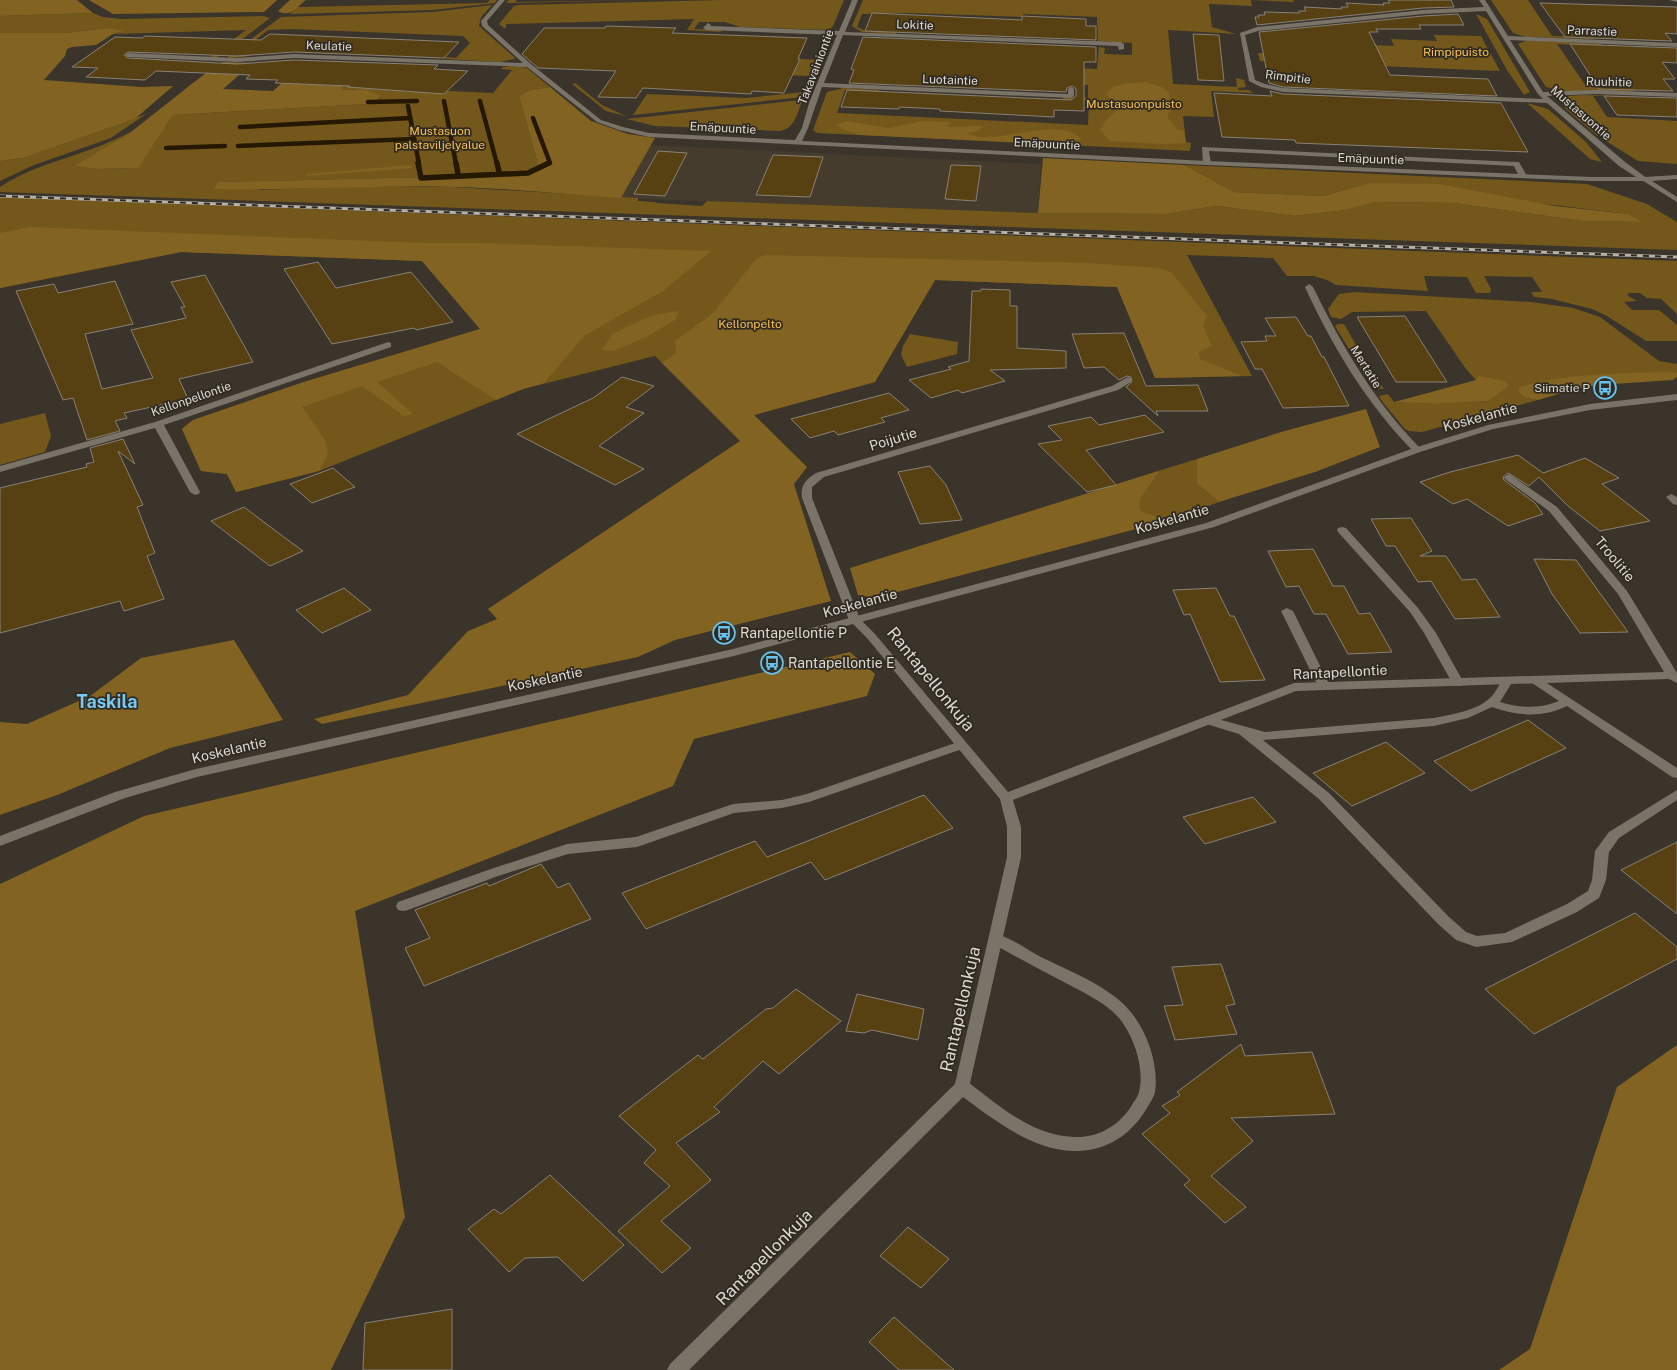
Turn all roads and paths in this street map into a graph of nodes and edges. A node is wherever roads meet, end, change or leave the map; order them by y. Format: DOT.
graph roads {
  1 [pos="502,0"];
  2 [pos="855,0"];
  3 [pos="1482,0"];
  4 [pos="1672,0"];
  5 [pos="1677,0"];
  6 [pos="1488,9"];
  7 [pos="708,25"];
  8 [pos="841,33"];
  9 [pos="1506,38"];
  10 [pos="1677,45"];
  11 [pos="1121,48"];
  12 [pos="128,55"];
  13 [pos="529,65"];
  14 [pos="821,85"];
  15 [pos="1071,89"];
  16 [pos="1541,94"];
  17 [pos="1677,95"];
  18 [pos="1547,101"];
  19 [pos="797,143"];
  20 [pos="1207,163"];
  21 [pos="1523,176"];
  22 [pos="1677,177"];
  23 [pos="1644,179"];
  24 [pos="1677,200"];
  25 [pos="1309,287"];
  26 [pos="388,345"];
  27 [pos="1128,380"];
  28 [pos="1677,397"];
  29 [pos="158,424"];
  30 [pos="1417,450"];
  31 [pos="0,469"];
  32 [pos="1509,477"];
  33 [pos="195,492"];
  34 [pos="1677,496"];
  35 [pos="1677,502"];
  36 [pos="1342,530"];
  37 [pos="1287,611"];
  38 [pos="855,620"];
  39 [pos="1675,677"];
  40 [pos="1536,680"];
  41 [pos="1506,681"];
  42 [pos="1458,682"];
  43 [pos="1324,686"];
  44 [pos="1568,701"];
  45 [pos="1492,703"];
  46 [pos="1207,720"];
  47 [pos="1243,731"];
  48 [pos="961,745"];
  49 [pos="1677,774"];
  50 [pos="1677,794"];
  51 [pos="1006,798"];
  52 [pos="0,841"];
  53 [pos="403,906"];
  54 [pos="996,939"];
  55 [pos="962,1087"];
  56 [pos="676,1370"];
  1 -- 13 [label="street, Emäpuuntie"];
  2 -- 8 [label="street, Takavainiontie"];
  3 -- 6 [label="street, Mustasuontie"];
  4 -- 5 [label="street"];
  6 -- 9 [label="street, Mustasuontie"];
  6 -- 18 [label="street, Rimpitie"];
  7 -- 8 [label="street, Lokitie"];
  8 -- 11 [label="street, Lokitie"];
  8 -- 14 [label="street, Takavainiontie"];
  9 -- 10 [label="street, Parrastie"];
  9 -- 16 [label="street, Mustasuontie"];
  12 -- 13 [label="street, Keulatie"];
  13 -- 19 [label="street, Emäpuuntie"];
  14 -- 15 [label="street, Luotaintie"];
  14 -- 19 [label="street, Takavainiontie"];
  16 -- 17 [label="street, Ruuhitie"];
  16 -- 18 [label="street, Mustasuontie"];
  18 -- 23 [label="street, Mustasuontie"];
  19 -- 20 [label="street, Emäpuuntie"];
  20 -- 21 [label="street, Emäpuuntie"];
  20 -- 21 [label="street"];
  21 -- 23 [label="street, Emäpuuntie"];
  22 -- 23 [label="street, Emäpuuntie"];
  23 -- 24 [label="street, Mustasuontie"];
  25 -- 30 [label="street, Mertatie"];
  26 -- 29 [label="street, Kellonpellontie"];
  27 -- 38 [label="street, Poijutie"];
  28 -- 30 [label="street, Koskelantie"];
  29 -- 31 [label="street, Kellonpellontie"];
  29 -- 33 [label="street"];
  30 -- 38 [label="street, Koskelantie"];
  32 -- 39 [label="street, Troolitie"];
  34 -- 35 [label="street"];
  36 -- 42 [label="street"];
  37 -- 43 [label="street"];
  38 -- 48 [label="street, Rantapellonkuja"];
  38 -- 52 [label="street, Koskelantie"];
  39 -- 40 [label="street, Rantapellontie"];
  40 -- 41 [label="street, Rantapellontie"];
  40 -- 44 [label="street"];
  41 -- 42 [label="street, Rantapellontie"];
  41 -- 45 [label="street"];
  42 -- 43 [label="street, Rantapellontie"];
  43 -- 46 [label="street, Rantapellontie"];
  44 -- 45 [label="street"];
  44 -- 49 [label="street"];
  45 -- 47 [label="street"];
  46 -- 47 [label="street"];
  46 -- 51 [label="street, Rantapellontie"];
  47 -- 50 [label="street"];
  48 -- 51 [label="street, Rantapellonkuja"];
  48 -- 53 [label="street"];
  51 -- 54 [label="street, Rantapellonkuja"];
  54 -- 55 [label="street, Rantapellonkuja"];
  54 -- 55 [label="street"];
  55 -- 56 [label="street, Rantapellonkuja"];
}
